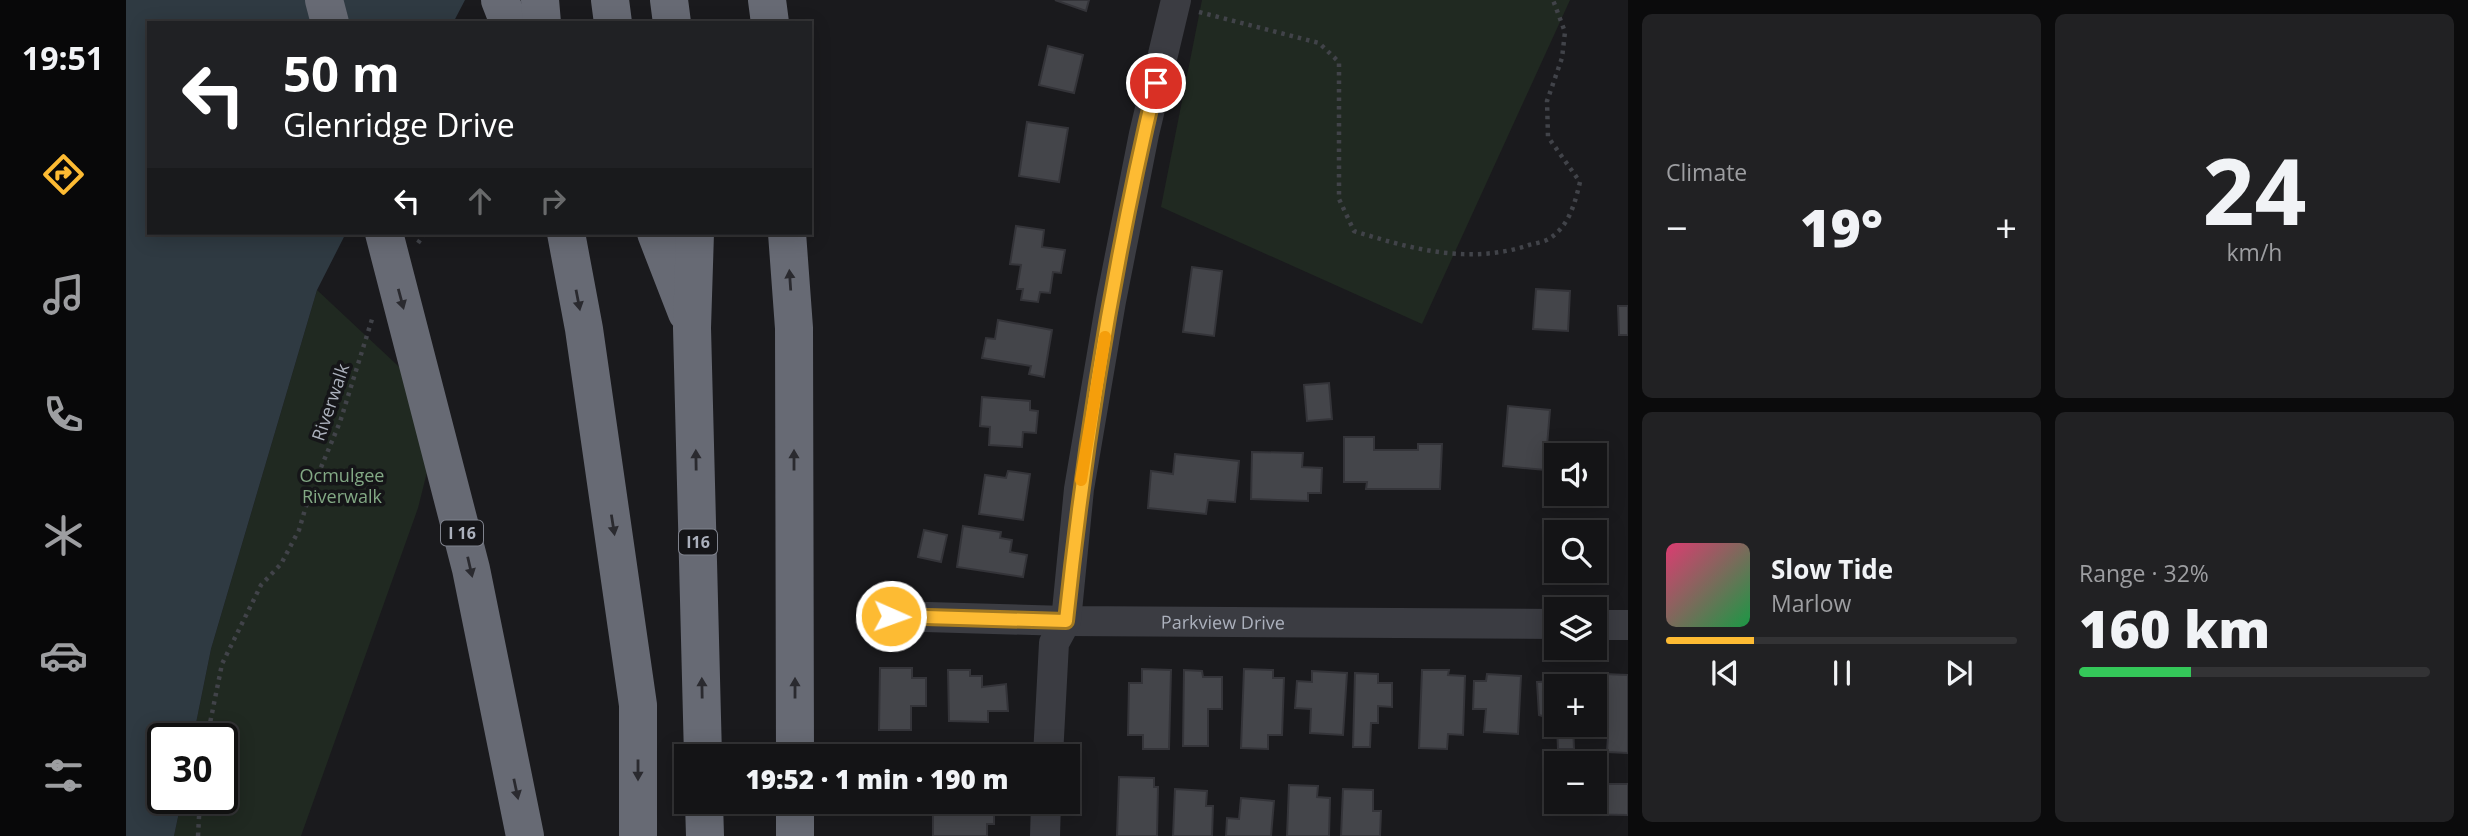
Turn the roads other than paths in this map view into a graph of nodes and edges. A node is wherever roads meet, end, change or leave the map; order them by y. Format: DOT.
graph roads {
  1 [pos="324,0"];
  2 [pos="500,0"];
  3 [pos="540,0"];
  4 [pos="610,0"];
  5 [pos="669,0"];
  6 [pos="767,0"];
  7 [pos="1175,3"];
  8 [pos="329,21"];
  9 [pos="508,21"];
  10 [pos="542,21"];
  11 [pos="613,21"];
  12 [pos="672,21"];
  13 [pos="770,21"];
  14 [pos="566,235"];
  15 [pos="657,235"];
  16 [pos="695,235"];
  17 [pos="787,235"];
  18 [pos="401,238"];
  19 [pos="692,328"];
  20 [pos="891,616"];
  21 [pos="1066,621"];
  22 [pos="1544,624"];
  23 [pos="1607,625"];
  24 [pos="1628,625"];
  25 [pos="703,744"];
  26 [pos="795,744"];
  27 [pos="1049,744"];
  28 [pos="704,814"];
  29 [pos="795,814"];
  30 [pos="1046,814"];
  31 [pos="525,836"];
  32 [pos="638,836"];
  33 [pos="705,836"];
  34 [pos="795,836"];
  35 [pos="1045,836"];
  1 -- 8 [label="highway"];
  2 -- 9 [label="highway"];
  3 -- 10 [label="highway"];
  4 -- 11 [label="highway"];
  5 -- 12 [label="highway"];
  6 -- 13 [label="highway"];
  7 -- 21 [label="street"];
  14 -- 32 [label="highway, one-way"];
  15 -- 19 [label="highway, I16"];
  16 -- 19 [label="highway"];
  26 -- 17 [label="highway, one-way"];
  18 -- 31 [label="highway, I 16, one-way, bridge"];
  25 -- 19 [label="highway, I16, one-way"];
  20 -- 21 [label="street, Parkview Drive"];
  21 -- 22 [label="street, Parkview Drive"];
  21 -- 27 [label="street"];
  23 -- 24 [label="street"];
  28 -- 33 [label="highway"];
  29 -- 34 [label="highway"];
  30 -- 35 [label="street"];
}
